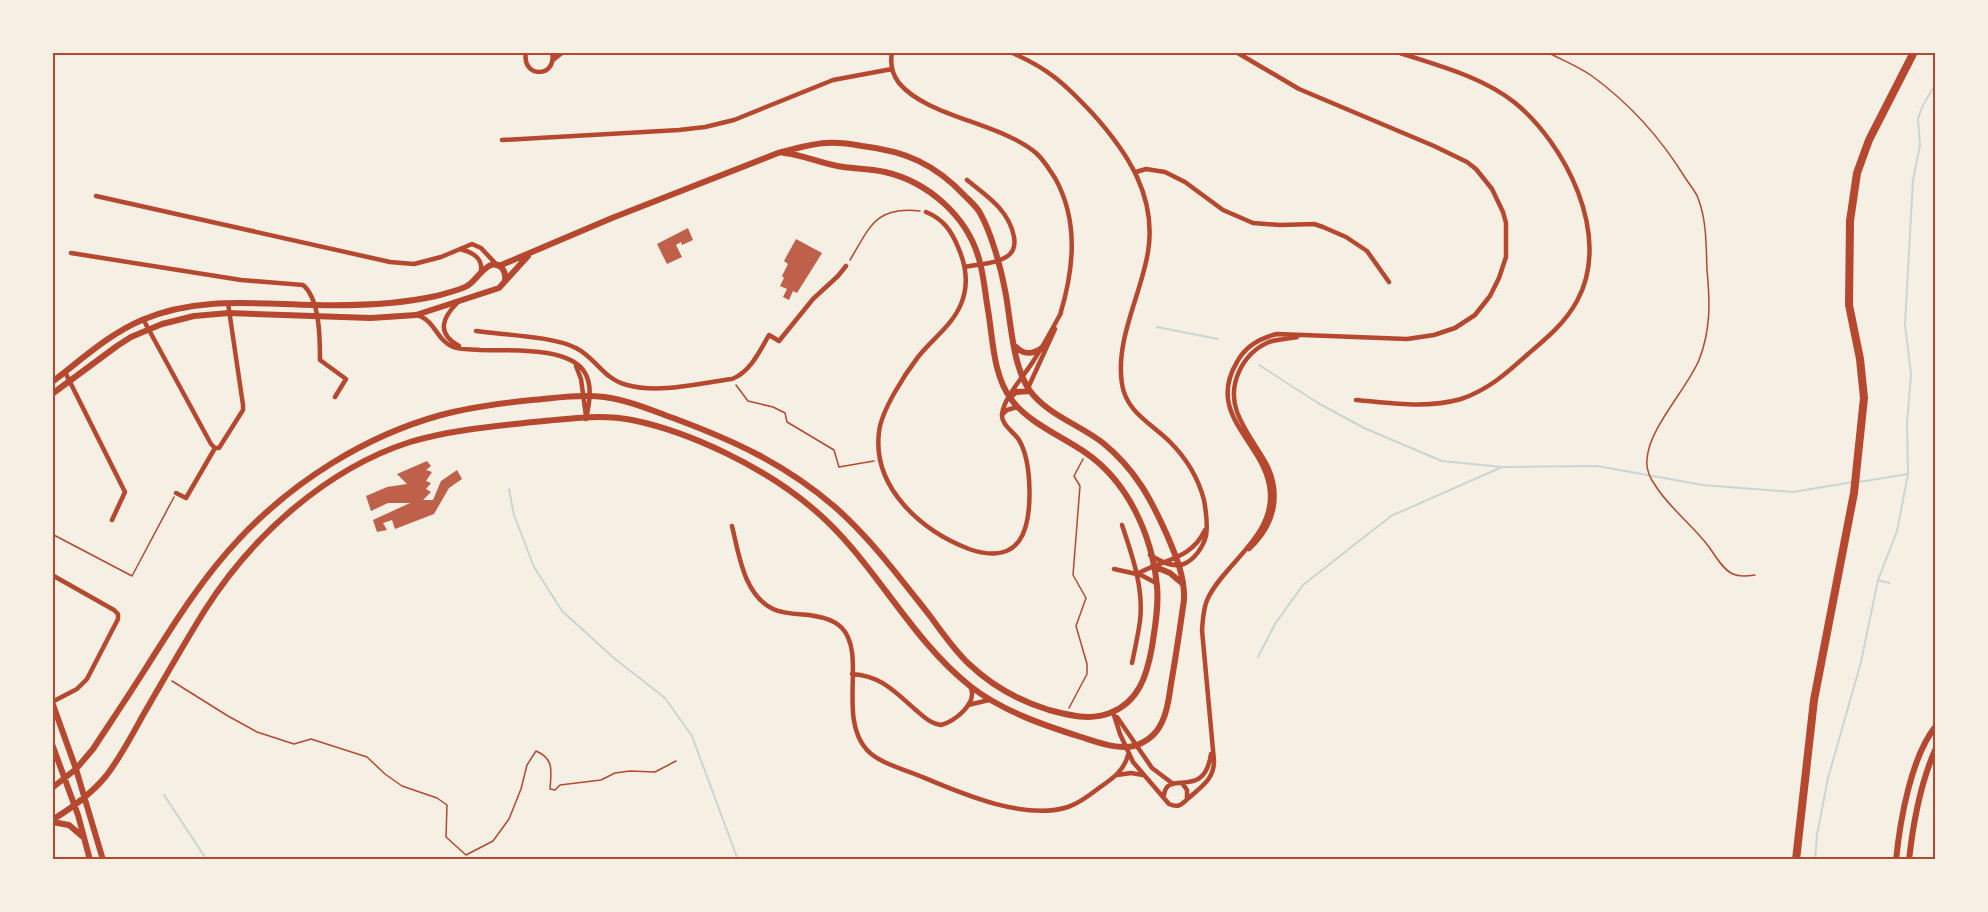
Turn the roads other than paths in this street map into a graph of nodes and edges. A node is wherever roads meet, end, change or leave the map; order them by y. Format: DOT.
graph roads {
  1 [pos="526,52"];
  2 [pos="552,52"];
  3 [pos="563,52"];
  4 [pos="892,52"];
  5 [pos="1010,52"];
  6 [pos="1236,52"];
  7 [pos="1396,52"];
  8 [pos="1914,52"];
  9 [pos="553,60"];
  10 [pos="892,69"];
  11 [pos="502,140"];
  12 [pos="778,153"];
  13 [pos="1136,172"];
  14 [pos="966,180"];
  15 [pos="96,196"];
  16 [pos="926,212"];
  17 [pos="460,249"];
  18 [pos="71,253"];
  19 [pos="530,254"];
  20 [pos="997,260"];
  21 [pos="980,264"];
  22 [pos="497,265"];
  23 [pos="846,266"];
  24 [pos="965,267"];
  25 [pos="480,274"];
  26 [pos="505,282"];
  27 [pos="1389,282"];
  28 [pos="486,286"];
  29 [pos="458,302"];
  30 [pos="228,303"];
  31 [pos="315,305"];
  32 [pos="229,312"];
  33 [pos="1061,313"];
  34 [pos="416,315"];
  35 [pos="316,316"];
  36 [pos="143,319"];
  37 [pos="147,329"];
  38 [pos="476,331"];
  39 [pos="542,339"];
  40 [pos="1015,346"];
  41 [pos="1042,348"];
  42 [pos="465,349"];
  43 [pos="541,353"];
  44 [pos="65,372"];
  45 [pos="1022,377"];
  46 [pos="70,381"];
  47 [pos="52,382"];
  48 [pos="1029,390"];
  49 [pos="52,394"];
  50 [pos="586,396"];
  51 [pos="335,397"];
  52 [pos="1009,398"];
  53 [pos="1356,400"];
  54 [pos="1017,407"];
  55 [pos="1002,417"];
  56 [pos="586,418"];
  57 [pos="215,448"];
  58 [pos="176,493"];
  59 [pos="112,520"];
  60 [pos="1207,524"];
  61 [pos="1122,525"];
  62 [pos="732,526"];
  63 [pos="1150,555"];
  64 [pos="1176,557"];
  65 [pos="1163,562"];
  66 [pos="1179,565"];
  67 [pos="1153,566"];
  68 [pos="1114,569"];
  69 [pos="1137,574"];
  70 [pos="52,575"];
  71 [pos="1156,583"];
  72 [pos="1184,584"];
  73 [pos="1132,663"];
  74 [pos="852,674"];
  75 [pos="969,686"];
  76 [pos="990,699"];
  77 [pos="52,702"];
  78 [pos="968,705"];
  79 [pos="1113,712"];
  80 [pos="1935,726"];
  81 [pos="52,744"];
  82 [pos="1136,745"];
  83 [pos="1211,748"];
  84 [pos="1935,748"];
  85 [pos="1127,750"];
  86 [pos="76,769"];
  87 [pos="1117,775"];
  88 [pos="1143,775"];
  89 [pos="65,779"];
  90 [pos="1172,783"];
  91 [pos="1182,783"];
  92 [pos="52,788"];
  93 [pos="84,797"];
  94 [pos="1164,797"];
  95 [pos="1187,799"];
  96 [pos="74,805"];
  97 [pos="52,821"];
  98 [pos="84,839"];
  99 [pos="90,860"];
  100 [pos="102,860"];
  101 [pos="1796,860"];
  102 [pos="1896,860"];
  103 [pos="1909,860"];
  1 -- 9 [label="street"];
  2 -- 9 [label="street"];
  3 -- 9 [label="street"];
  4 -- 10 [label="street"];
  5 -- 13 [label="street"];
  6 -- 83 [label="street"];
  7 -- 53 [label="street"];
  8 -- 101 [label="main road"];
  10 -- 11 [label="street"];
  10 -- 33 [label="street"];
  12 -- 19 [label="street"];
  12 -- 20 [label="street"];
  12 -- 21 [label="street"];
  13 -- 27 [label="street"];
  13 -- 60 [label="street"];
  14 -- 20 [label="street"];
  15 -- 17 [label="street"];
  16 -- 24 [label="street"];
  17 -- 22 [label="street"];
  17 -- 25 [label="street"];
  18 -- 31 [label="street"];
  19 -- 22 [label="street"];
  19 -- 26 [label="street"];
  20 -- 21 [label="street"];
  20 -- 40 [label="street"];
  21 -- 24 [label="street"];
  21 -- 52 [label="street"];
  22 -- 25 [label="street"];
  22 -- 26 [label="street"];
  23 -- 39 [label="street"];
  24 -- 55 [label="street"];
  25 -- 28 [label="street"];
  25 -- 31 [label="street"];
  26 -- 28 [label="street"];
  28 -- 29 [label="street"];
  29 -- 34 [label="street"];
  29 -- 42 [label="street"];
  30 -- 31 [label="street"];
  30 -- 32 [label="street"];
  30 -- 36 [label="street"];
  31 -- 35 [label="street"];
  32 -- 35 [label="street"];
  32 -- 37 [label="street"];
  32 -- 57 [label="street"];
  33 -- 41 [label="street"];
  33 -- 48 [label="street"];
  34 -- 35 [label="street"];
  34 -- 42 [label="street"];
  35 -- 51 [label="street"];
  36 -- 37 [label="street"];
  36 -- 44 [label="street"];
  37 -- 46 [label="street"];
  37 -- 57 [label="street"];
  38 -- 39 [label="street"];
  39 -- 43 [label="street"];
  40 -- 41 [label="street"];
  40 -- 45 [label="street"];
  41 -- 45 [label="street"];
  42 -- 43 [label="street"];
  43 -- 50 [label="street"];
  44 -- 46 [label="street"];
  44 -- 47 [label="street"];
  45 -- 48 [label="street"];
  45 -- 52 [label="street"];
  46 -- 49 [label="street"];
  46 -- 59 [label="street"];
  48 -- 52 [label="street"];
  48 -- 64 [label="street"];
  50 -- 56 [label="street"];
  50 -- 79 [label="street"];
  50 -- 86 [label="street"];
  52 -- 54 [label="street"];
  52 -- 55 [label="street"];
  54 -- 55 [label="street"];
  54 -- 63 [label="street"];
  56 -- 75 [label="street"];
  56 -- 93 [label="street"];
  57 -- 58 [label="street"];
  60 -- 64 [label="street"];
  60 -- 66 [label="street"];
  61 -- 69 [label="street"];
  62 -- 74 [label="street"];
  63 -- 65 [label="street"];
  63 -- 67 [label="street"];
  64 -- 65 [label="street"];
  64 -- 66 [label="street"];
  65 -- 66 [label="street"];
  65 -- 67 [label="street"];
  66 -- 72 [label="street"];
  67 -- 69 [label="street"];
  67 -- 71 [label="street"];
  67 -- 72 [label="street"];
  68 -- 69 [label="street"];
  69 -- 71 [label="street"];
  69 -- 73 [label="street"];
  70 -- 77 [label="street"];
  71 -- 79 [label="street"];
  72 -- 82 [label="street"];
  74 -- 78 [label="street"];
  74 -- 87 [label="street"];
  75 -- 76 [label="street"];
  75 -- 78 [label="street"];
  76 -- 78 [label="street"];
  76 -- 85 [label="street"];
  77 -- 86 [label="street"];
  79 -- 82 [label="street"];
  79 -- 85 [label="street"];
  80 -- 102 [label="street"];
  81 -- 89 [label="street"];
  82 -- 85 [label="street"];
  82 -- 90 [label="street"];
  83 -- 91 [label="street"];
  83 -- 95 [label="street"];
  84 -- 103 [label="street"];
  85 -- 87 [label="street"];
  85 -- 88 [label="street"];
  86 -- 89 [label="street"];
  86 -- 93 [label="street"];
  87 -- 88 [label="street"];
  88 -- 94 [label="street"];
  89 -- 92 [label="street"];
  89 -- 96 [label="street"];
  90 -- 91 [label="street"];
  90 -- 94 [label="street"];
  91 -- 95 [label="street"];
  93 -- 96 [label="street"];
  93 -- 100 [label="street"];
  94 -- 95 [label="street"];
  96 -- 97 [label="street"];
  96 -- 98 [label="street"];
  97 -- 98 [label="street"];
  98 -- 99 [label="street"];
}
